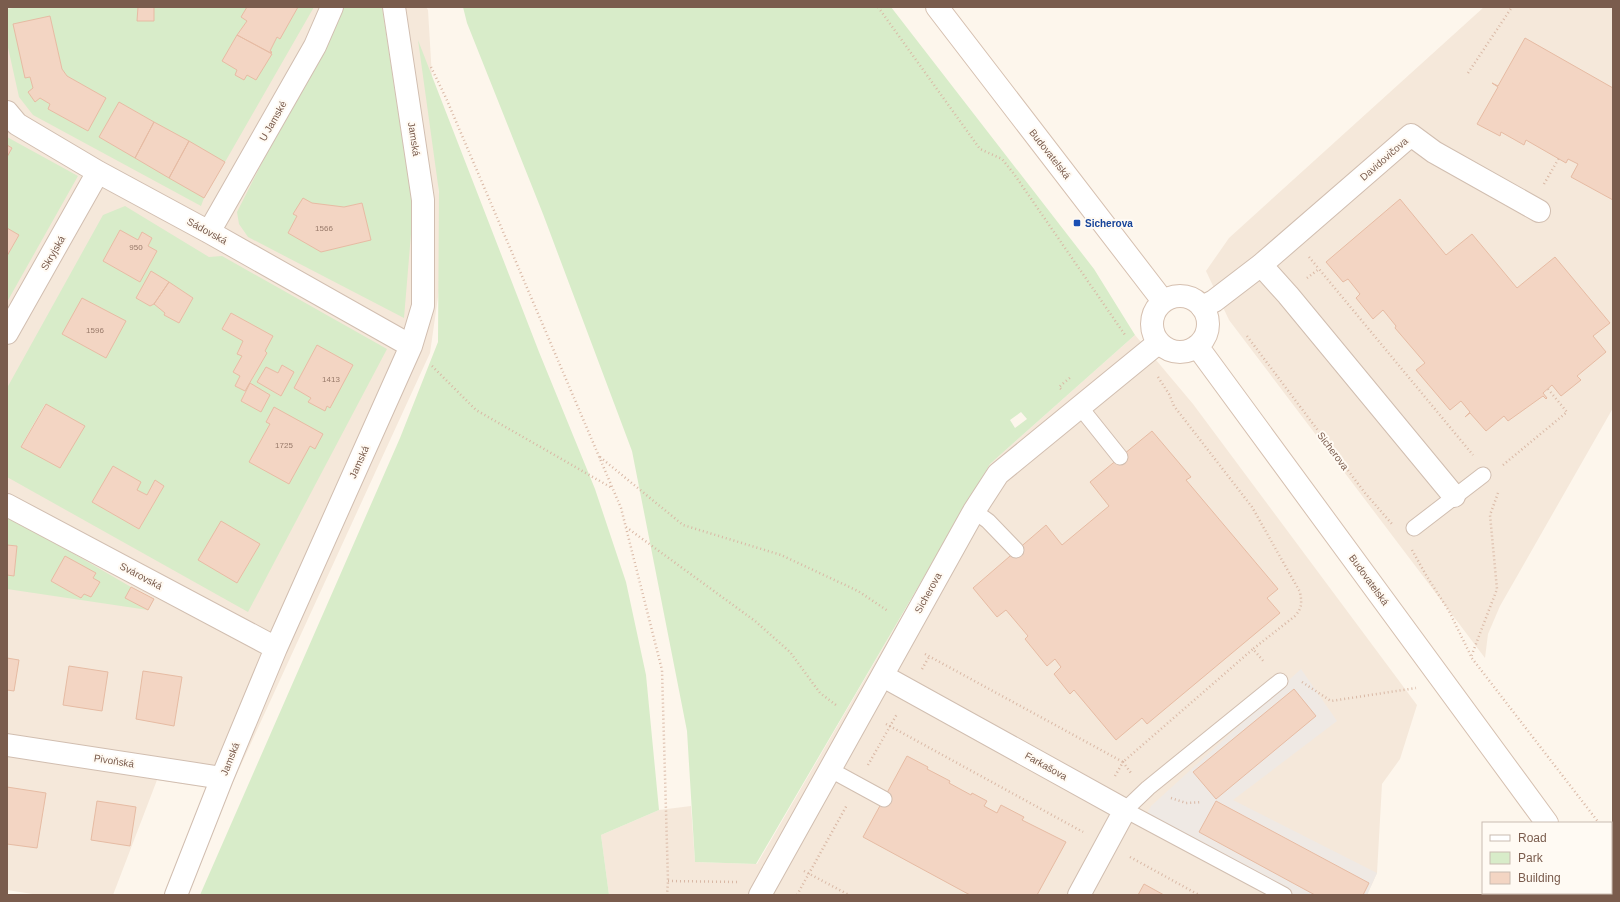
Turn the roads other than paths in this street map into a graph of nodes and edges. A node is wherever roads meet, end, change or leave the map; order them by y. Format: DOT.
graph roads {
  1 [pos="332,7"];
  2 [pos="394,7"];
  3 [pos="937,7"];
  4 [pos="7,112"];
  5 [pos="98,172"];
  6 [pos="1539,211"];
  7 [pos="209,232"];
  8 [pos="1261,265"];
  9 [pos="1163,301"];
  10 [pos="1202,307"];
  11 [pos="7,333"];
  12 [pos="1158,343"];
  13 [pos="411,346"];
  14 [pos="1197,346"];
  15 [pos="1078,408"];
  16 [pos="1120,457"];
  17 [pos="1482,475"];
  18 [pos="1454,496"];
  19 [pos="7,505"];
  20 [pos="974,511"];
  21 [pos="1414,528"];
  22 [pos="1016,550"];
  23 [pos="276,648"];
  24 [pos="883,676"];
  25 [pos="1280,681"];
  26 [pos="7,745"];
  27 [pos="829,769"];
  28 [pos="222,778"];
  29 [pos="884,799"];
  30 [pos="1125,810"];
  31 [pos="1545,820"];
  32 [pos="762,893"];
  33 [pos="176,895"];
  34 [pos="1078,895"];
  35 [pos="1284,895"];
  1 -- 7 [label="street, U Jamské"];
  2 -- 13 [label="street, Jamská"];
  3 -- 9 [label="street, Budovatelská"];
  4 -- 5 [label="street, Sádovská"];
  5 -- 7 [label="street, Sádovská"];
  5 -- 11 [label="street, Skryjská"];
  6 -- 8 [label="street, Davidovičova"];
  7 -- 13 [label="street, Sádovská"];
  8 -- 10 [label="street, Davidovičova"];
  8 -- 18 [label="street"];
  9 -- 10 [label="street"];
  9 -- 12 [label="street"];
  10 -- 14 [label="street"];
  12 -- 14 [label="street"];
  12 -- 15 [label="street, Sicherova"];
  13 -- 23 [label="street, Jamská"];
  14 -- 31 [label="street, Budovatelská"];
  15 -- 16 [label="lane"];
  15 -- 20 [label="street, Sicherova"];
  17 -- 18 [label="lane"];
  18 -- 21 [label="lane"];
  19 -- 23 [label="street, Svárovská"];
  20 -- 22 [label="lane"];
  20 -- 24 [label="street, Sicherova"];
  23 -- 28 [label="street, Jamská"];
  24 -- 27 [label="street, Sicherova"];
  24 -- 30 [label="street, Farkašova"];
  25 -- 30 [label="lane"];
  26 -- 28 [label="street, Pivoňská"];
  27 -- 29 [label="lane"];
  27 -- 32 [label="street, Sicherova"];
  28 -- 33 [label="street, Jamská"];
  30 -- 34 [label="street"];
  30 -- 35 [label="lane"];
}
